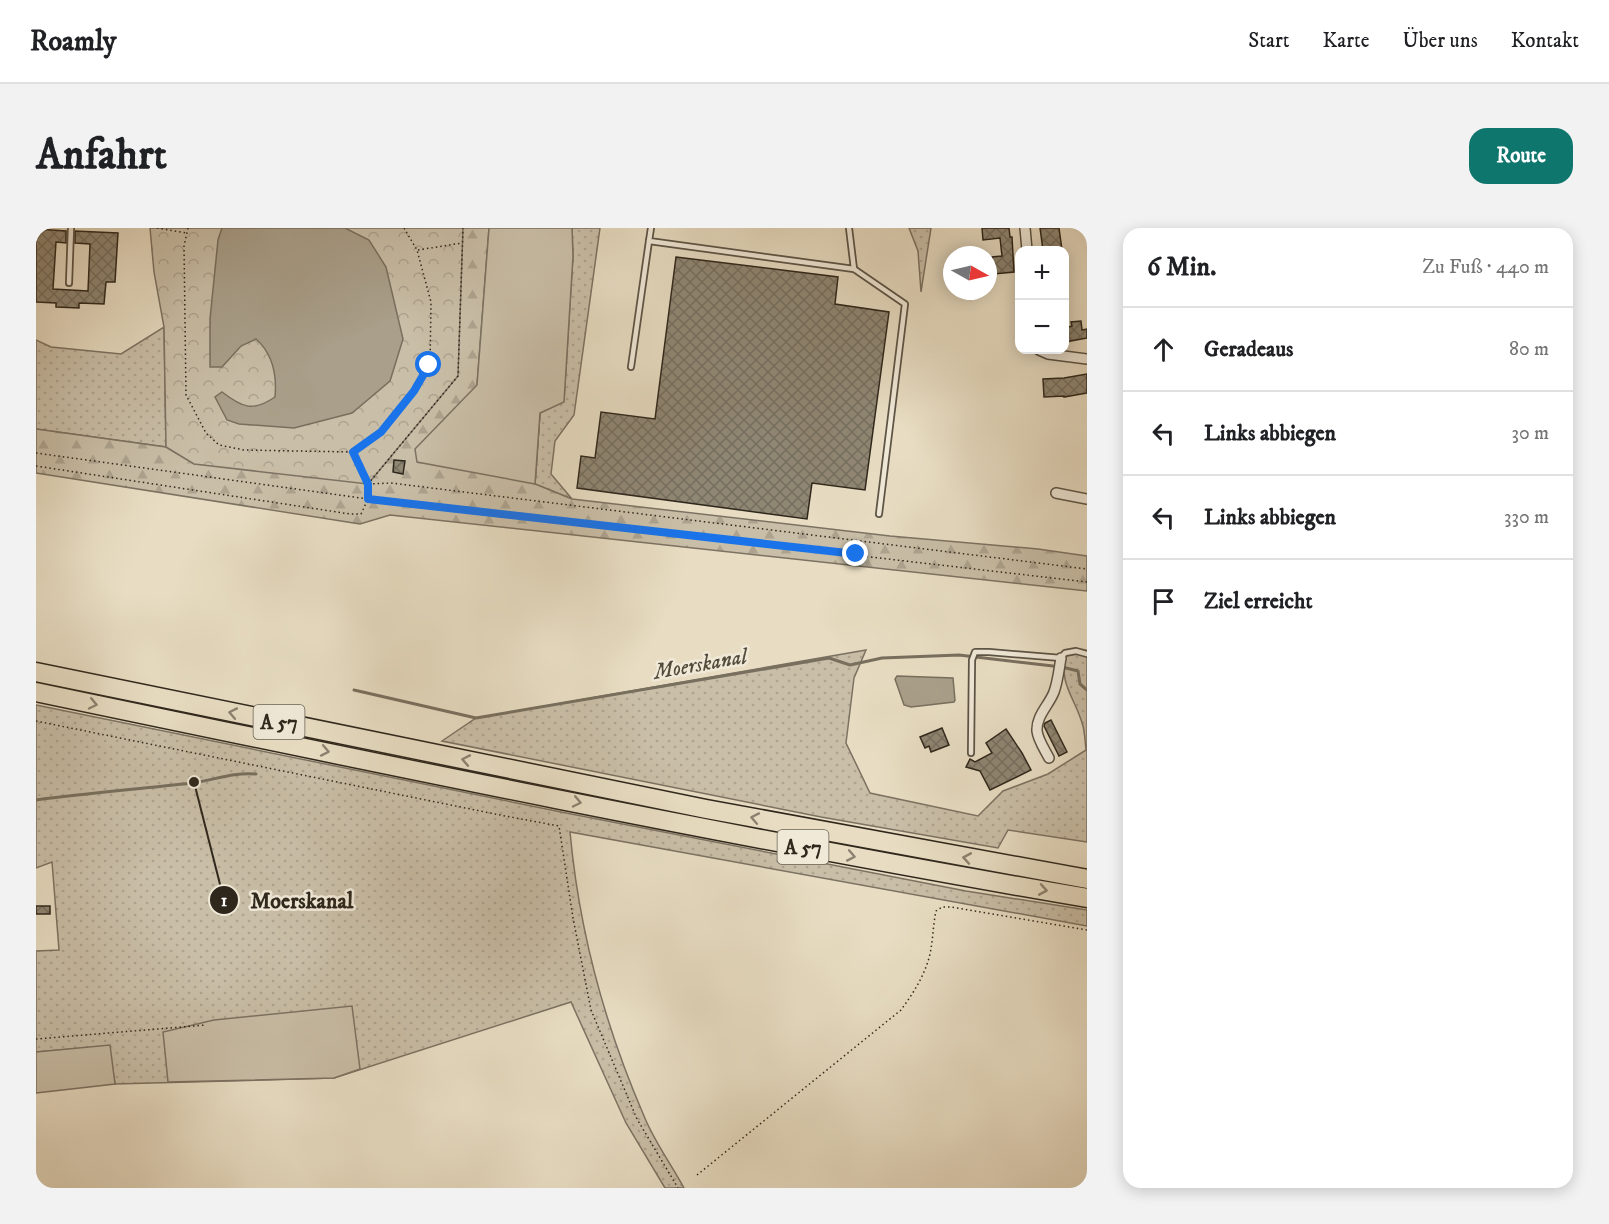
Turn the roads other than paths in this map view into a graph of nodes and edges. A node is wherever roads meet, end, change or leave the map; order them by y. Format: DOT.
graph roads {
  1 [pos="71,228"];
  2 [pos="651,228"];
  3 [pos="849,228"];
  4 [pos="1024,228"];
  5 [pos="649,241"];
  6 [pos="1026,246"];
  7 [pos="854,269"];
  8 [pos="69,283"];
  9 [pos="1061,354"];
  10 [pos="1087,359"];
  11 [pos="632,367"];
  12 [pos="1056,493"];
  13 [pos="1087,499"];
  14 [pos="879,514"];
  15 [pos="1087,654"];
  16 [pos="1061,658"];
  17 [pos="36,672"];
  18 [pos="36,692"];
  19 [pos="972,753"];
  20 [pos="1049,758"];
  21 [pos="1087,879"];
  22 [pos="1087,898"];
  1 -- 8 [label="lane"];
  2 -- 5 [label="lane"];
  3 -- 7 [label="lane"];
  4 -- 6 [label="street"];
  5 -- 7 [label="lane"];
  5 -- 11 [label="lane"];
  7 -- 14 [label="lane"];
  9 -- 10 [label="street"];
  12 -- 13 [label="street"];
  15 -- 16 [label="lane"];
  16 -- 19 [label="lane"];
  16 -- 20 [label="street"];
  21 -- 17 [label="highway, A 57, one-way"];
  18 -- 22 [label="highway, A 57, one-way"];
}
